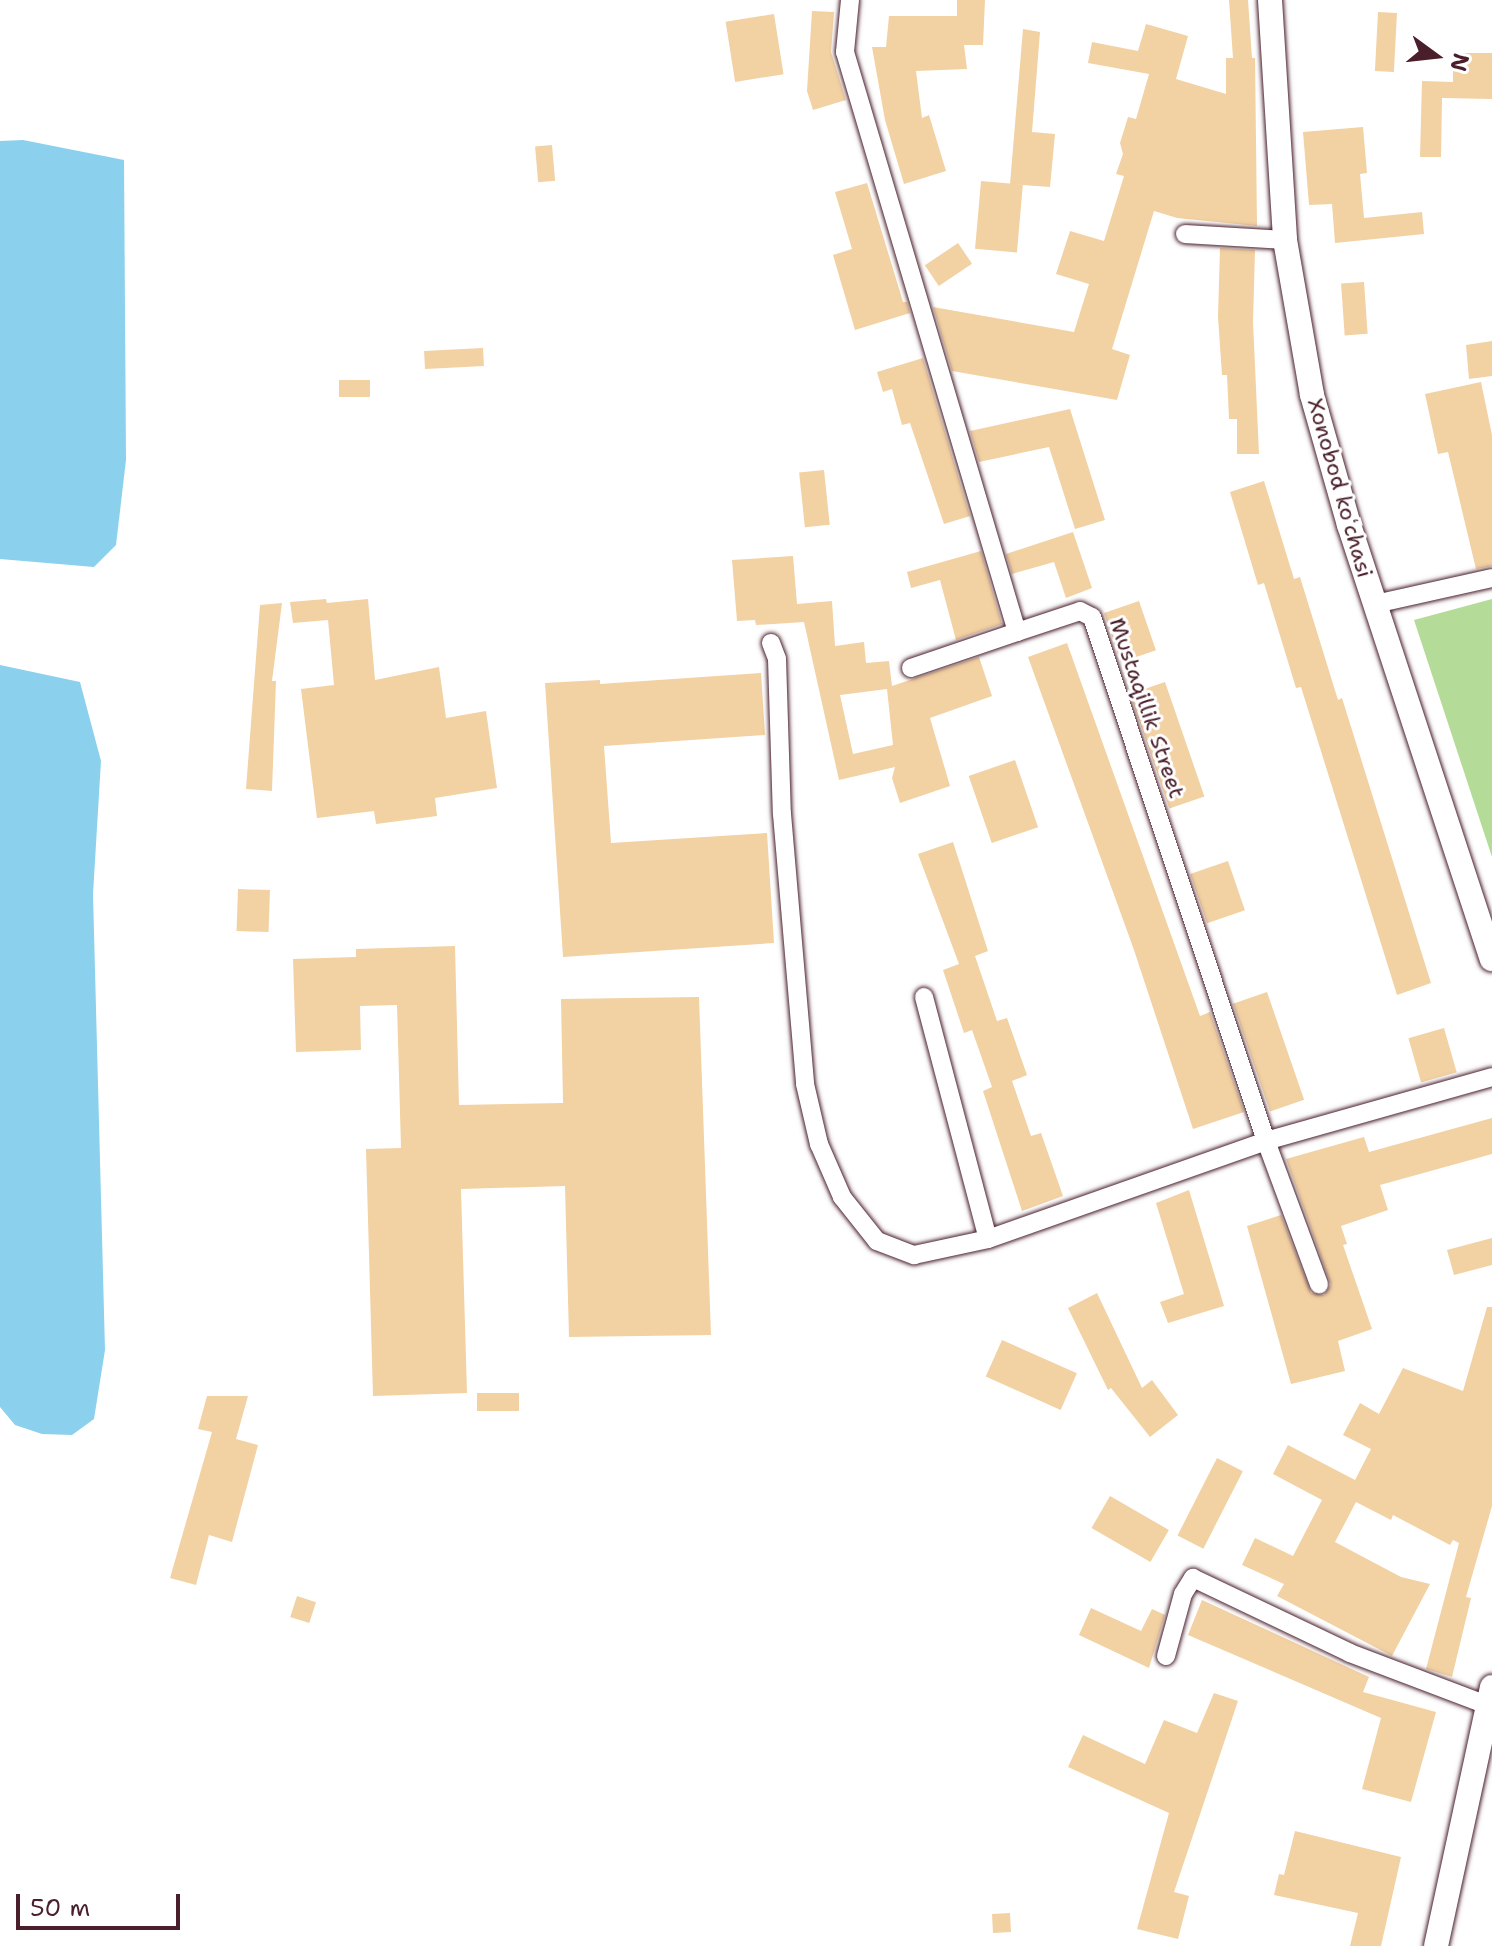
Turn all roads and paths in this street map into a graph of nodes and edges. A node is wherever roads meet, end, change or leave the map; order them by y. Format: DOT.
graph roads {
  1 [pos="850,0"];
  2 [pos="1270,0"];
  3 [pos="1185,234"];
  4 [pos="1285,240"];
  5 [pos="1492,578"];
  6 [pos="1375,604"];
  7 [pos="1017,632"];
  8 [pos="771,643"];
  9 [pos="911,668"];
  10 [pos="1492,959"];
  11 [pos="924,997"];
  12 [pos="1492,1077"];
  13 [pos="1266,1141"];
  14 [pos="988,1239"];
  15 [pos="1319,1284"];
  16 [pos="1166,1656"];
  17 [pos="1490,1696"];
  18 [pos="1436,1946"];
  1 -- 7 [label="street"];
  2 -- 4 [label="main road, Xonobod koʻchasi"];
  3 -- 4 [label="street"];
  4 -- 6 [label="main road, Xonobod koʻchasi"];
  5 -- 6 [label="street"];
  6 -- 10 [label="main road, Xonobod koʻchasi"];
  7 -- 9 [label="street, Mustaqillik Street"];
  7 -- 13 [label="street, Mustaqillik Street"];
  8 -- 14 [label="street"];
  11 -- 14 [label="street"];
  12 -- 13 [label="street"];
  13 -- 14 [label="street"];
  13 -- 15 [label="street, Mustaqillik Street"];
  16 -- 17 [label="street"];
  17 -- 18 [label="main road"];
}
